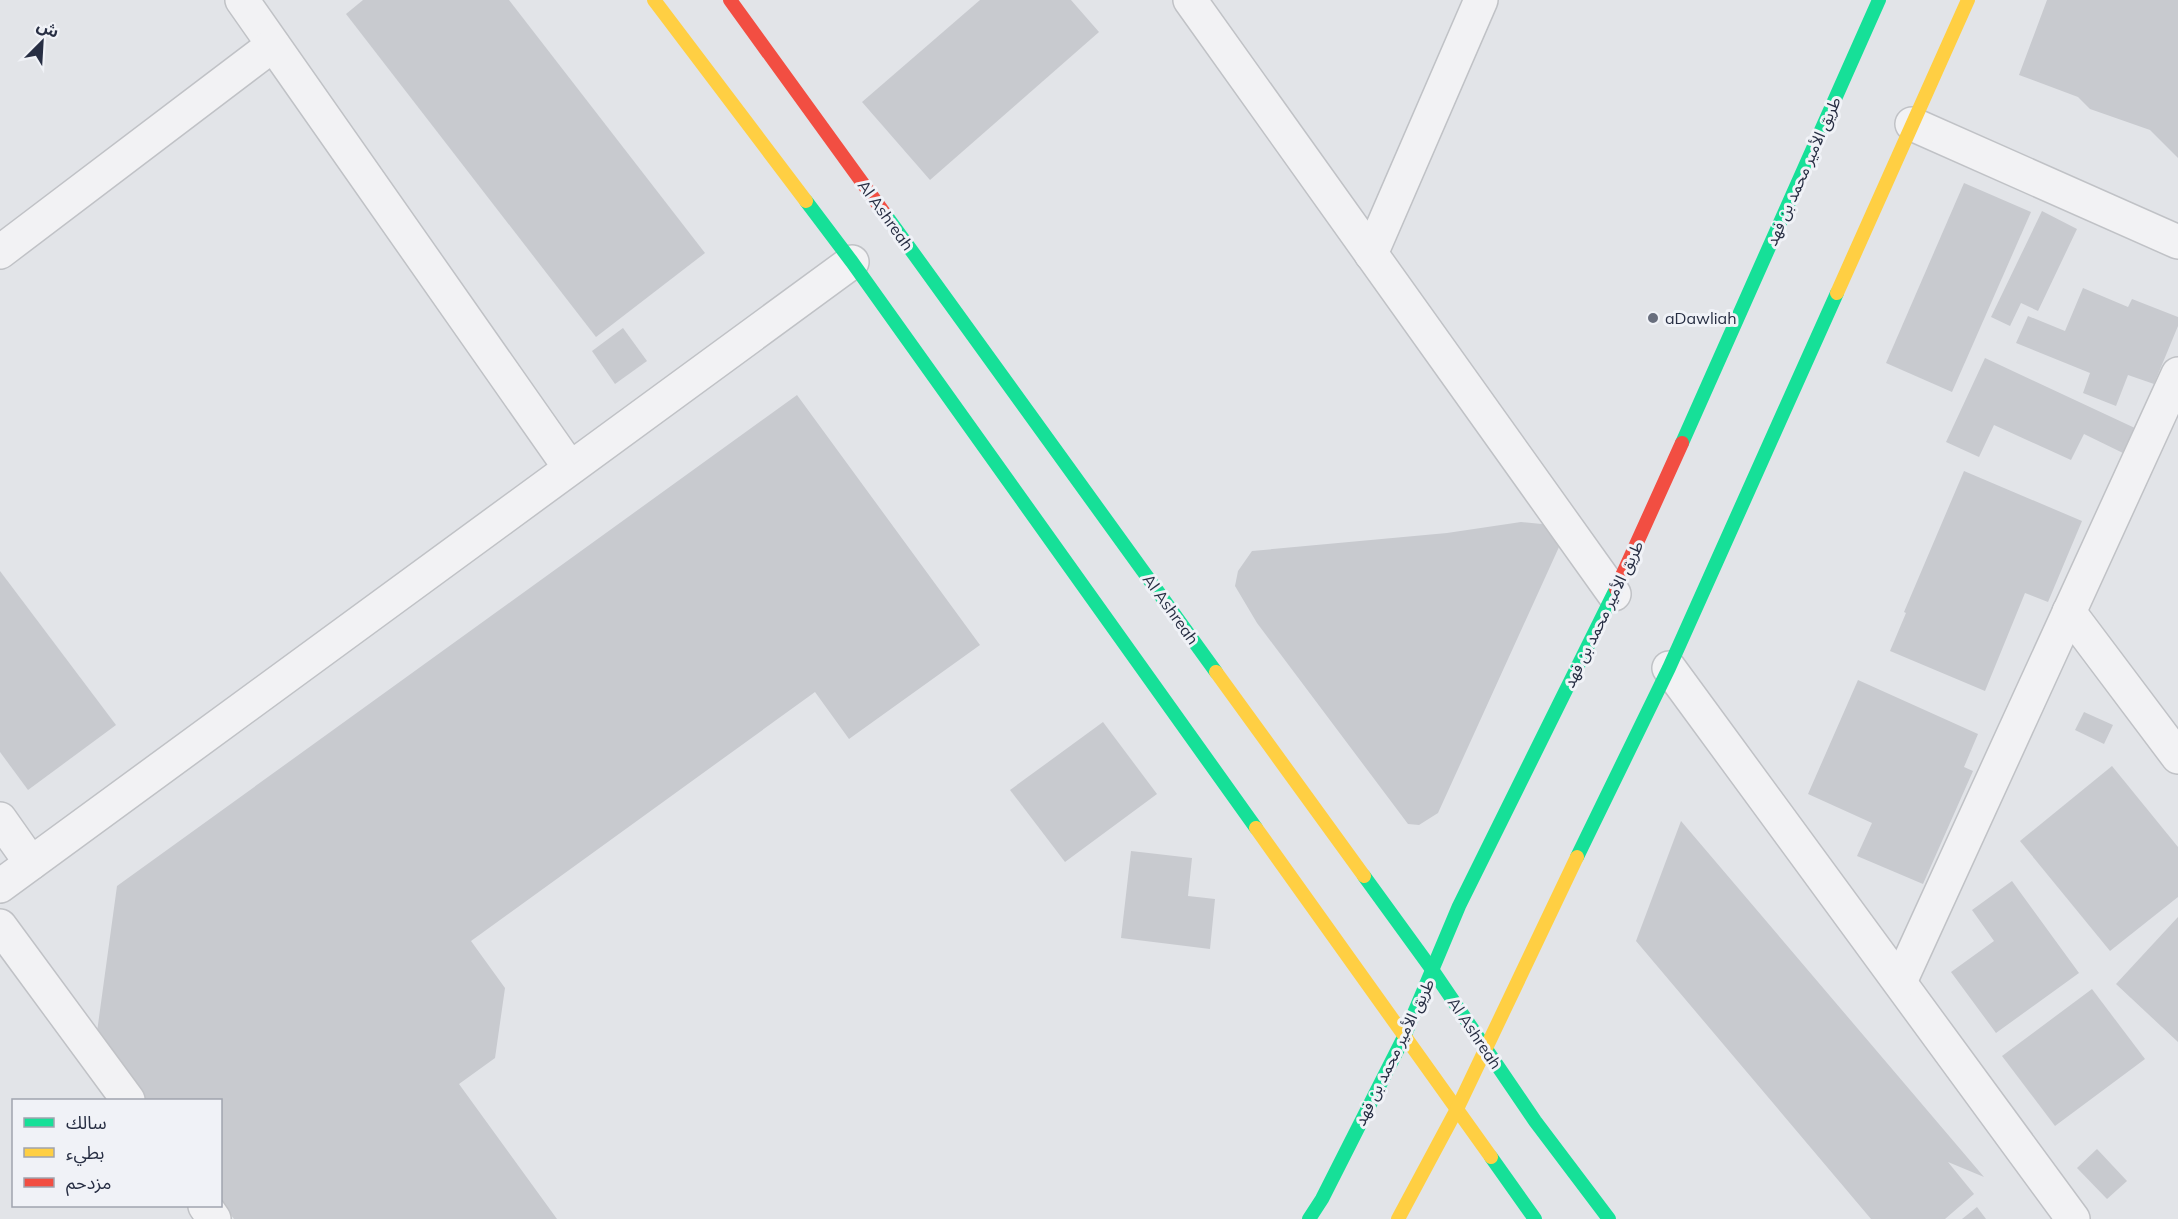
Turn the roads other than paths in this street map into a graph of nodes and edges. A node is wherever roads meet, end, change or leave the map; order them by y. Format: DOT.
graph roads {
  1 [pos="242,0"];
  2 [pos="654,0"];
  3 [pos="730,0"];
  4 [pos="1190,0"];
  5 [pos="1481,0"];
  6 [pos="1879,0"];
  7 [pos="1968,0"];
  8 [pos="273,45"];
  9 [pos="1912,124"];
  10 [pos="2178,242"];
  11 [pos="0,252"];
  12 [pos="1371,254"];
  13 [pos="852,262"];
  14 [pos="2178,374"];
  15 [pos="570,468"];
  16 [pos="1614,594"];
  17 [pos="2069,612"];
  18 [pos="1669,668"];
  19 [pos="2178,757"];
  20 [pos="0,819"];
  21 [pos="31,863"];
  22 [pos="0,886"];
  23 [pos="0,926"];
  24 [pos="1433,971"];
  25 [pos="1900,982"];
  26 [pos="1404,1037"];
  27 [pos="1486,1048"];
  28 [pos="127,1099"];
  29 [pos="1456,1111"];
  30 [pos="205,1207"];
  31 [pos="214,1219"];
  32 [pos="1309,1219"];
  33 [pos="1398,1219"];
  34 [pos="1535,1219"];
  35 [pos="1609,1219"];
  36 [pos="2073,1219"];
  1 -- 8 [label="street"];
  2 -- 13 [label="main road"];
  3 -- 24 [label="main road, Al Ashreah"];
  4 -- 12 [label="street"];
  5 -- 12 [label="street"];
  6 -- 16 [label="main road, طريق الأمير محمد بن فهد"];
  7 -- 9 [label="main road"];
  8 -- 11 [label="street"];
  8 -- 15 [label="street"];
  9 -- 10 [label="street"];
  9 -- 18 [label="main road"];
  12 -- 16 [label="street"];
  13 -- 15 [label="street"];
  13 -- 26 [label="main road"];
  14 -- 17 [label="street"];
  15 -- 21 [label="street"];
  16 -- 24 [label="main road, طريق الأمير محمد بن فهد"];
  17 -- 19 [label="street"];
  17 -- 25 [label="street"];
  18 -- 25 [label="street"];
  18 -- 27 [label="main road"];
  20 -- 21 [label="street"];
  21 -- 22 [label="street"];
  23 -- 28 [label="street"];
  24 -- 26 [label="main road, طريق الأمير محمد بن فهد"];
  24 -- 27 [label="main road, Al Ashreah"];
  25 -- 36 [label="street"];
  26 -- 29 [label="main road"];
  26 -- 32 [label="main road, طريق الأمير محمد بن فهد"];
  27 -- 29 [label="main road"];
  27 -- 35 [label="main road, Al Ashreah"];
  29 -- 33 [label="main road"];
  29 -- 34 [label="main road"];
  30 -- 31 [label="street"];
}
